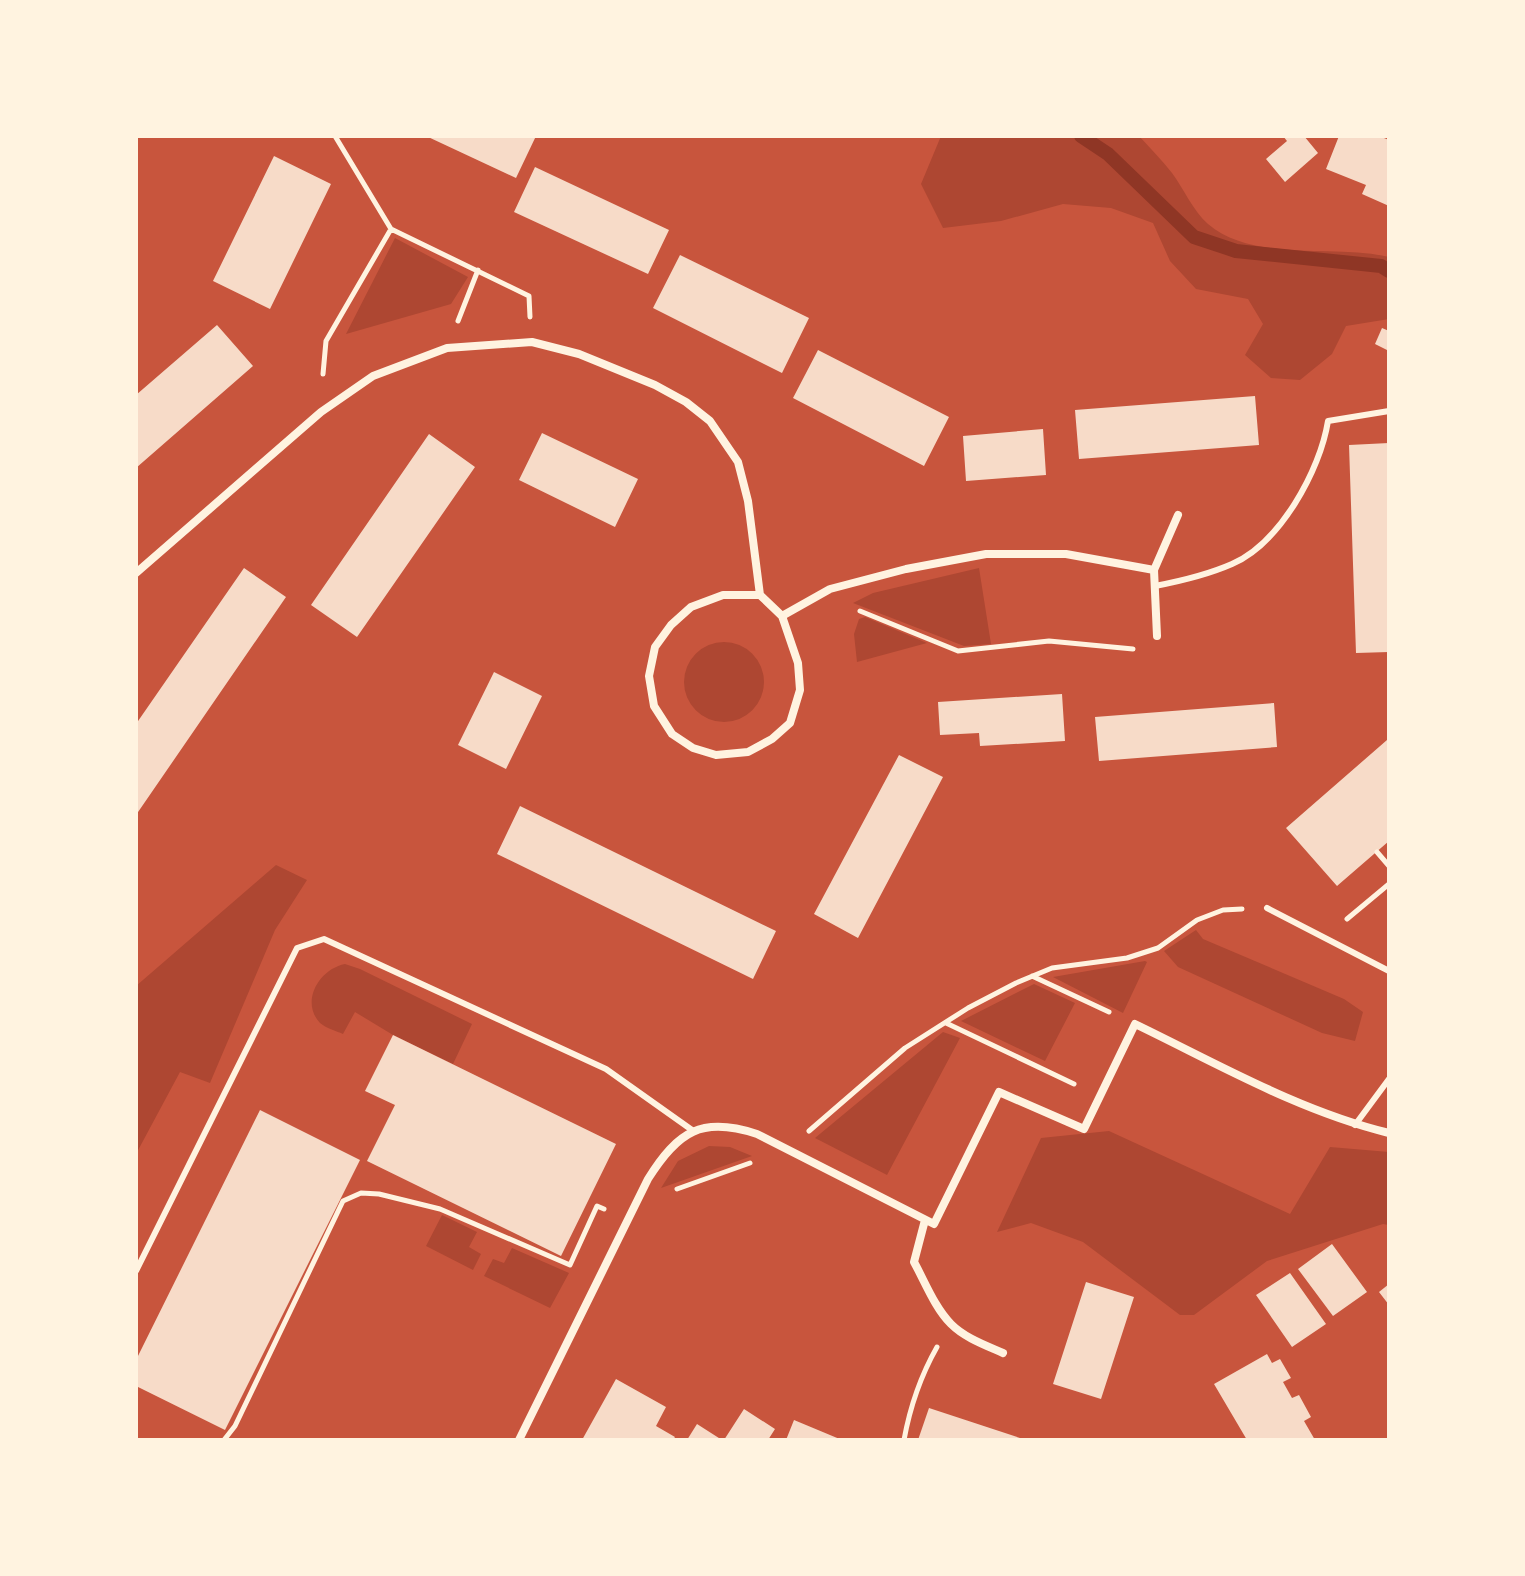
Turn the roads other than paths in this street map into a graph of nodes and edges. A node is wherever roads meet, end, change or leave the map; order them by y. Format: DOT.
graph roads {
  1 [pos="1389,411"];
  2 [pos="1178,515"];
  3 [pos="1154,570"];
  4 [pos="136,573"];
  5 [pos="1155,586"];
  6 [pos="760,595"];
  7 [pos="782,616"];
  8 [pos="1157,636"];
  9 [pos="1267,908"];
  10 [pos="1389,971"];
  11 [pos="1389,1079"];
  12 [pos="1355,1125"];
  13 [pos="692,1130"];
  14 [pos="1389,1133"];
  15 [pos="925,1220"];
  16 [pos="136,1271"];
  17 [pos="1003,1353"];
  18 [pos="519,1440"];
  1 -- 5 [label="lane"];
  2 -- 3 [label="street"];
  3 -- 5 [label="street"];
  3 -- 7 [label="street"];
  4 -- 6 [label="street"];
  5 -- 8 [label="street"];
  6 -- 7 [label="street"];
  6 -- 7 [label="street"];
  9 -- 10 [label="lane"];
  11 -- 12 [label="lane"];
  12 -- 14 [label="street"];
  12 -- 15 [label="street"];
  13 -- 15 [label="street"];
  13 -- 16 [label="lane"];
  13 -- 18 [label="street"];
  15 -- 17 [label="street"];
}
